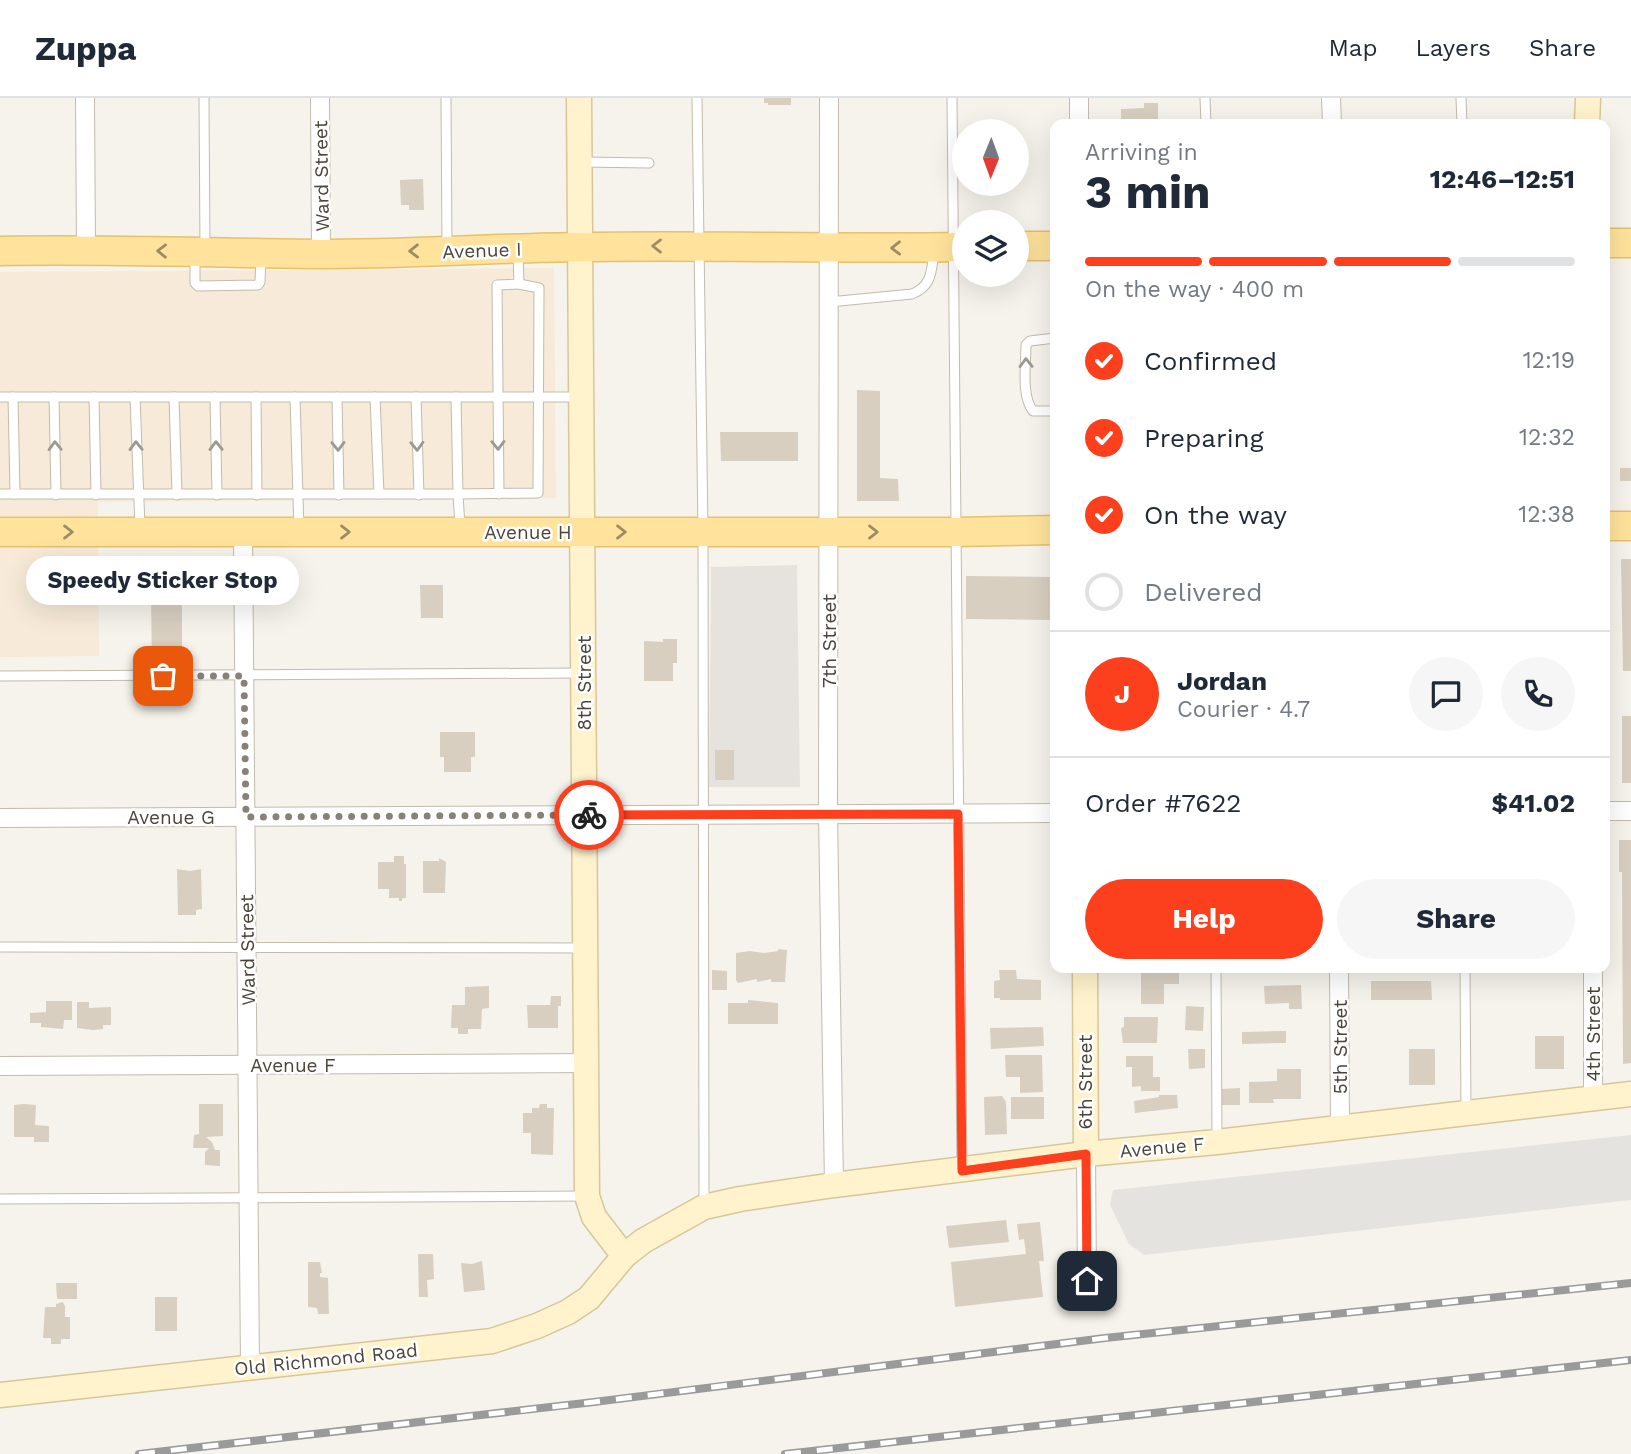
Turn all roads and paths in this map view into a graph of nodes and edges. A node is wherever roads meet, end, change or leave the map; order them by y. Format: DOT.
graph roads {
  1 [pos="85,98"];
  2 [pos="204,98"];
  3 [pos="320,98"];
  4 [pos="446,98"];
  5 [pos="579,98"];
  6 [pos="697,98"];
  7 [pos="829,98"];
  8 [pos="952,98"];
  9 [pos="1079,98"];
  10 [pos="1205,98"];
  11 [pos="1331,98"];
  12 [pos="1461,98"];
  13 [pos="1588,98"];
  14 [pos="1079,119"];
  15 [pos="1206,119"];
  16 [pos="1332,119"];
  17 [pos="1462,119"];
  18 [pos="1587,119"];
  19 [pos="580,162"];
  20 [pos="649,163"];
  21 [pos="1610,243"];
  22 [pos="1631,243"];
  23 [pos="700,246"];
  24 [pos="1029,246"];
  25 [pos="1050,246"];
  26 [pos="580,247"];
  27 [pos="951,247"];
  28 [pos="518,248"];
  29 [pos="829,249"];
  30 [pos="86,250"];
  31 [pos="0,251"];
  32 [pos="447,251"];
  33 [pos="200,252"];
  34 [pos="321,254"];
  35 [pos="519,284"];
  36 [pos="829,302"];
  37 [pos="1050,339"];
  38 [pos="0,397"];
  39 [pos="13,397"];
  40 [pos="54,397"];
  41 [pos="94,397"];
  42 [pos="135,397"];
  43 [pos="174,397"];
  44 [pos="215,397"];
  45 [pos="256,397"];
  46 [pos="295,397"];
  47 [pos="337,397"];
  48 [pos="375,397"];
  49 [pos="416,397"];
  50 [pos="456,397"];
  51 [pos="498,397"];
  52 [pos="538,397"];
  53 [pos="582,397"];
  54 [pos="1050,411"];
  55 [pos="0,494"];
  56 [pos="15,494"];
  57 [pos="379,494"];
  58 [pos="458,494"];
  59 [pos="499,494"];
  60 [pos="56,495"];
  61 [pos="96,495"];
  62 [pos="138,495"];
  63 [pos="177,495"];
  64 [pos="217,495"];
  65 [pos="257,495"];
  66 [pos="297,495"];
  67 [pos="339,495"];
  68 [pos="419,495"];
  69 [pos="1610,526"];
  70 [pos="1631,526"];
  71 [pos="1050,530"];
  72 [pos="0,532"];
  73 [pos="140,532"];
  74 [pos="243,532"];
  75 [pos="299,532"];
  76 [pos="460,532"];
  77 [pos="583,532"];
  78 [pos="703,532"];
  79 [pos="829,532"];
  80 [pos="955,532"];
  81 [pos="584,673"];
  82 [pos="0,676"];
  83 [pos="244,676"];
  84 [pos="1610,811"];
  85 [pos="1631,811"];
  86 [pos="1050,813"];
  87 [pos="703,814"];
  88 [pos="828,814"];
  89 [pos="958,814"];
  90 [pos="584,815"];
  91 [pos="246,817"];
  92 [pos="0,818"];
  93 [pos="0,947"];
  94 [pos="247,947"];
  95 [pos="586,948"];
  96 [pos="1085,973"];
  97 [pos="1216,973"];
  98 [pos="1339,973"];
  99 [pos="1465,973"];
  100 [pos="1593,973"];
  101 [pos="586,1063"];
  102 [pos="247,1065"];
  103 [pos="0,1066"];
  104 [pos="1631,1094"];
  105 [pos="1593,1100"];
  106 [pos="1466,1115"];
  107 [pos="1340,1127"];
  108 [pos="1217,1142"];
  109 [pos="1086,1154"];
  110 [pos="962,1171"];
  111 [pos="834,1185"];
  112 [pos="587,1196"];
  113 [pos="249,1198"];
  114 [pos="0,1199"];
  115 [pos="704,1207"];
  116 [pos="624,1256"];
  117 [pos="1087,1281"];
  118 [pos="250,1368"];
  119 [pos="0,1395"];
  1 -- 30 [label="street"];
  2 -- 33 [label="lane"];
  3 -- 34 [label="street, Ward Street"];
  4 -- 32 [label="lane"];
  5 -- 19 [label="street, 8th Street"];
  6 -- 23 [label="lane"];
  7 -- 29 [label="street, 7th Street"];
  8 -- 27 [label="lane"];
  9 -- 14 [label="street"];
  10 -- 15 [label="lane"];
  11 -- 16 [label="street"];
  12 -- 17 [label="lane"];
  13 -- 18 [label="street"];
  19 -- 20 [label="lane"];
  19 -- 26 [label="street, 8th Street"];
  21 -- 22 [label="main road"];
  23 -- 26 [label="main road, Avenue I, one-way"];
  23 -- 29 [label="main road, Avenue I"];
  23 -- 78 [label="lane"];
  24 -- 25 [label="main road"];
  26 -- 28 [label="main road, Avenue I"];
  26 -- 53 [label="street, 8th Street"];
  27 -- 29 [label="main road, Avenue I, one-way"];
  27 -- 36 [label="lane"];
  27 -- 80 [label="lane"];
  28 -- 32 [label="main road, Avenue I"];
  28 -- 35 [label="lane"];
  29 -- 36 [label="street, 7th Street"];
  30 -- 31 [label="main road, Avenue I"];
  33 -- 30 [label="main road, Avenue I, one-way"];
  32 -- 34 [label="main road, Avenue I, one-way"];
  33 -- 34 [label="main road, Avenue I"];
  35 -- 51 [label="lane"];
  35 -- 52 [label="lane"];
  36 -- 79 [label="street, 7th Street"];
  54 -- 37 [label="lane, one-way"];
  38 -- 39 [label="lane"];
  39 -- 40 [label="lane"];
  39 -- 56 [label="lane"];
  40 -- 41 [label="lane"];
  60 -- 40 [label="lane, one-way"];
  41 -- 42 [label="lane"];
  41 -- 61 [label="lane"];
  42 -- 43 [label="lane"];
  62 -- 42 [label="lane, one-way"];
  43 -- 44 [label="lane"];
  43 -- 63 [label="lane"];
  44 -- 45 [label="lane"];
  64 -- 44 [label="lane, one-way"];
  45 -- 46 [label="lane"];
  45 -- 65 [label="lane"];
  46 -- 47 [label="lane"];
  46 -- 66 [label="lane"];
  47 -- 48 [label="lane"];
  47 -- 67 [label="lane, one-way"];
  48 -- 49 [label="lane"];
  48 -- 57 [label="lane"];
  49 -- 50 [label="lane"];
  49 -- 68 [label="lane, one-way"];
  50 -- 51 [label="lane"];
  50 -- 58 [label="lane"];
  51 -- 52 [label="lane"];
  51 -- 59 [label="lane, one-way"];
  52 -- 53 [label="lane"];
  52 -- 59 [label="lane"];
  53 -- 77 [label="street, 8th Street"];
  55 -- 56 [label="lane"];
  56 -- 60 [label="lane"];
  57 -- 67 [label="lane"];
  57 -- 68 [label="lane"];
  58 -- 59 [label="lane"];
  58 -- 68 [label="lane"];
  58 -- 76 [label="lane"];
  60 -- 61 [label="lane"];
  61 -- 62 [label="lane"];
  62 -- 63 [label="lane"];
  62 -- 73 [label="lane"];
  63 -- 64 [label="lane"];
  64 -- 65 [label="lane"];
  65 -- 66 [label="lane"];
  66 -- 67 [label="lane"];
  66 -- 75 [label="lane"];
  69 -- 70 [label="main road"];
  71 -- 80 [label="main road, Avenue H"];
  72 -- 73 [label="main road, Avenue H, one-way"];
  73 -- 74 [label="main road, Avenue H"];
  74 -- 75 [label="main road, Avenue H"];
  74 -- 83 [label="street, Ward Street"];
  75 -- 76 [label="main road, Avenue H, one-way"];
  76 -- 77 [label="main road, Avenue H"];
  77 -- 78 [label="main road, Avenue H, one-way"];
  77 -- 81 [label="street, 8th Street"];
  78 -- 79 [label="main road, Avenue H"];
  78 -- 87 [label="lane"];
  79 -- 80 [label="main road, Avenue H, one-way"];
  79 -- 88 [label="street, 7th Street"];
  80 -- 89 [label="lane"];
  81 -- 83 [label="lane"];
  81 -- 90 [label="street, 8th Street"];
  82 -- 83 [label="lane"];
  83 -- 91 [label="street, Ward Street"];
  84 -- 85 [label="street"];
  86 -- 89 [label="street, Avenue G"];
  87 -- 88 [label="street, Avenue G"];
  87 -- 90 [label="street, Avenue G"];
  87 -- 115 [label="lane"];
  88 -- 89 [label="street, Avenue G"];
  88 -- 111 [label="street, 7th Street"];
  89 -- 110 [label="lane"];
  90 -- 91 [label="street, Avenue G"];
  90 -- 95 [label="street, 8th Street"];
  91 -- 92 [label="street, Avenue G"];
  91 -- 94 [label="street, Ward Street"];
  93 -- 94 [label="lane"];
  94 -- 95 [label="lane"];
  94 -- 102 [label="street, Ward Street"];
  95 -- 101 [label="street, 8th Street"];
  96 -- 109 [label="street, 6th Street"];
  97 -- 108 [label="lane"];
  98 -- 107 [label="street, 5th Street"];
  99 -- 106 [label="lane"];
  100 -- 105 [label="street, 4th Street"];
  101 -- 102 [label="street, Avenue F"];
  101 -- 112 [label="street, 8th Street"];
  102 -- 103 [label="street, Avenue F"];
  102 -- 113 [label="street, Ward Street"];
  104 -- 105 [label="street, Avenue F"];
  105 -- 106 [label="street, Avenue F"];
  106 -- 107 [label="street, Avenue F"];
  107 -- 108 [label="street, Avenue F"];
  108 -- 109 [label="street, Avenue F"];
  109 -- 110 [label="street, Avenue F"];
  109 -- 117 [label="street, 6th Street"];
  110 -- 111 [label="street, Avenue F"];
  111 -- 115 [label="street, Avenue F"];
  112 -- 113 [label="lane"];
  112 -- 116 [label="street, 8th Street"];
  113 -- 114 [label="lane"];
  113 -- 118 [label="street, Ward Street"];
  115 -- 116 [label="street, Avenue F"];
  116 -- 118 [label="street, Old Richmond Road"];
  118 -- 119 [label="street, Old Richmond Road"];
}
